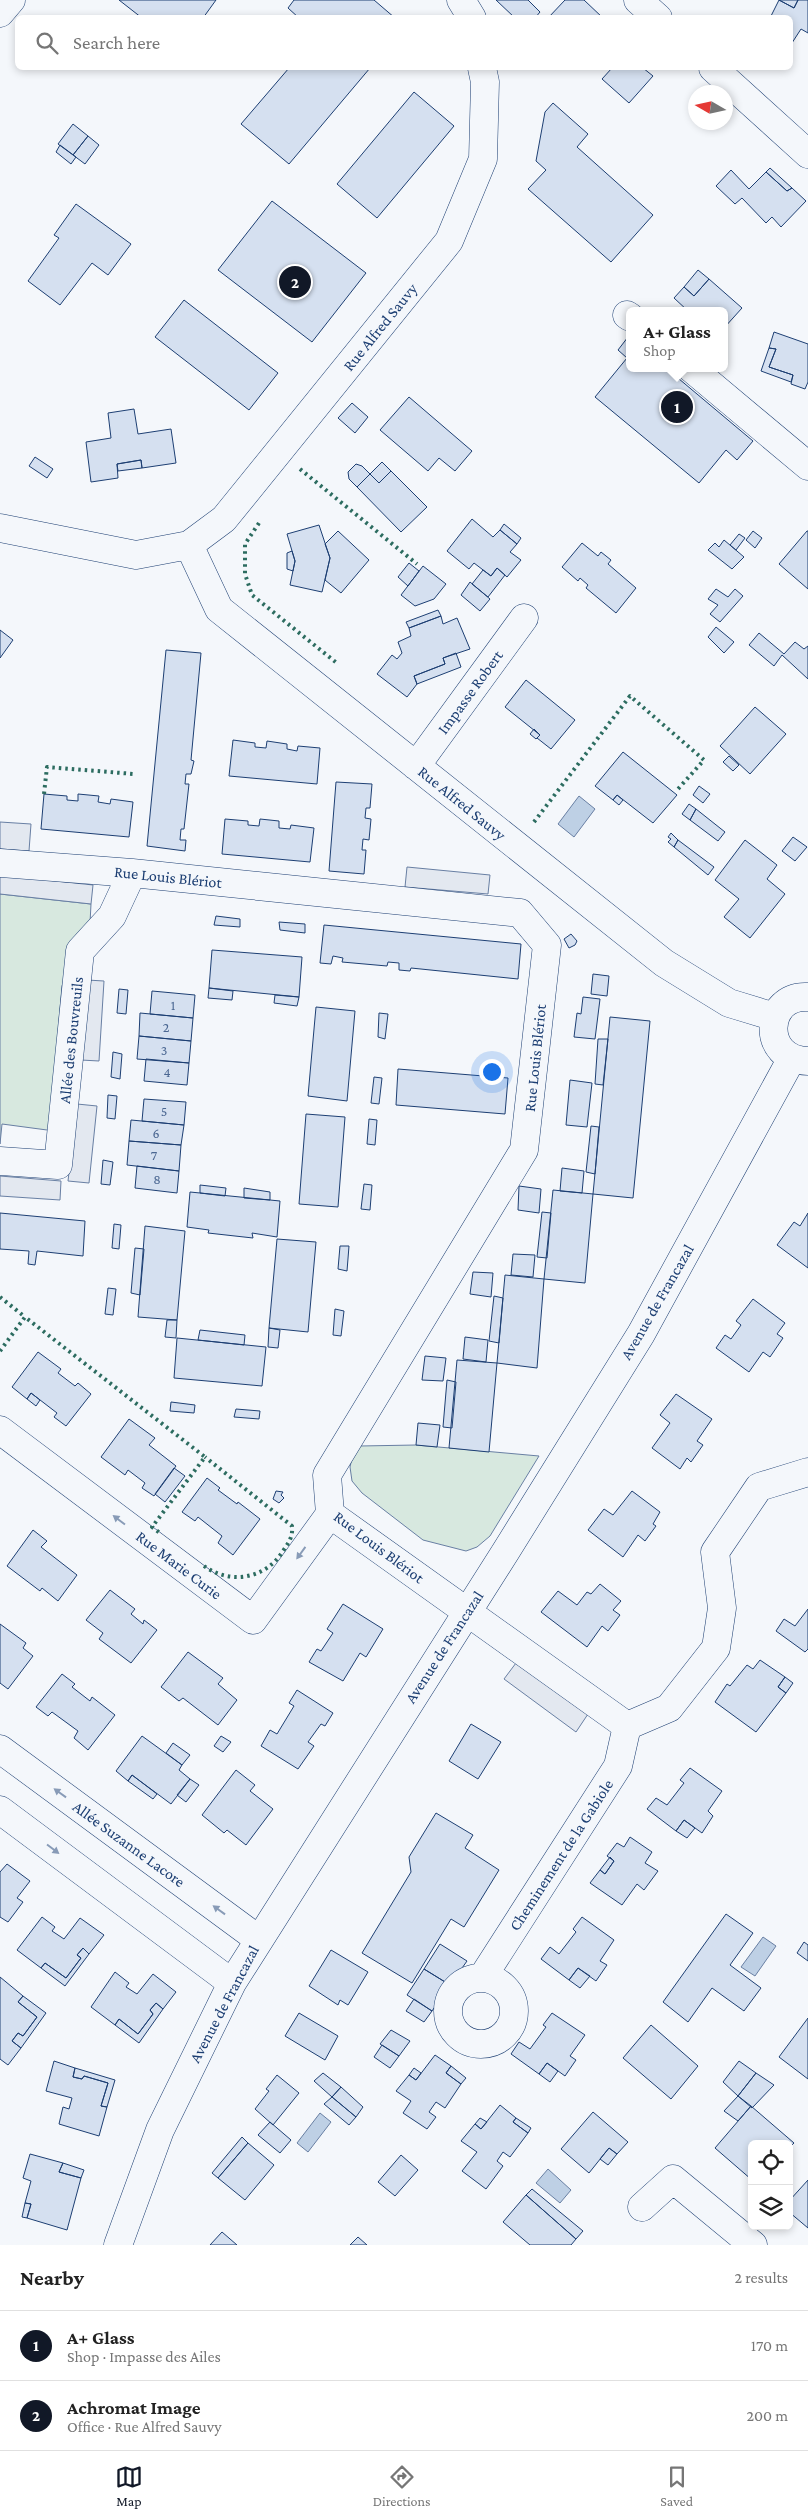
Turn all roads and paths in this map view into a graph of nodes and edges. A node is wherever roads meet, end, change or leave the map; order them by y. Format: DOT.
graph roads {
  1 [pos="11,0"];
  2 [pos="638,0"];
  3 [pos="0,13"];
  4 [pos="655,15"];
  5 [pos="482,70"];
  6 [pos="715,70"];
  7 [pos="808,154"];
  8 [pos="696,372"];
  9 [pos="808,466"];
  10 [pos="0,528"];
  11 [pos="189,545"];
  12 [pos="524,618"];
  13 [pos="416,766"];
  14 [pos="0,863"];
  15 [pos="132,873"];
  16 [pos="808,997"];
  17 [pos="775,1017"];
  18 [pos="800,1059"];
  19 [pos="0,1161"];
  20 [pos="0,1430"];
  21 [pos="808,1472"];
  22 [pos="330,1514"];
  23 [pos="466,1611"];
  24 [pos="627,1726"];
  25 [pos="0,1749"];
  26 [pos="0,1810"];
  27 [pos="258,1939"];
  28 [pos="482,1978"];
  29 [pos="232,1983"];
  30 [pos="642,2207"];
  31 [pos="118,2245"];
  32 [pos="753,2245"];
  1 -- 3 [label="street"];
  2 -- 4 [label="street"];
  5 -- 11 [label="street, Rue Alfred Sauvy"];
  6 -- 7 [label="street"];
  8 -- 9 [label="street"];
  10 -- 11 [label="street, Rue Alfred Sauvy"];
  11 -- 13 [label="street, Rue Alfred Sauvy"];
  12 -- 13 [label="street, Impasse Robert"];
  13 -- 17 [label="street, Rue Alfred Sauvy"];
  14 -- 15 [label="street, Rue Louis Blériot"];
  15 -- 19 [label="street, Allée des Bouvreuils"];
  15 -- 22 [label="street, Rue Louis Blériot"];
  16 -- 17 [label="street"];
  17 -- 18 [label="street, Avenue de Francazal"];
  18 -- 23 [label="street, Avenue de Francazal"];
  22 -- 20 [label="street, Rue Marie Curie, one-way"];
  21 -- 24 [label="street"];
  22 -- 23 [label="street, Rue Louis Blériot"];
  23 -- 24 [label="street"];
  23 -- 27 [label="street, Avenue de Francazal"];
  24 -- 28 [label="street, Cheminement de la Gabiole"];
  27 -- 25 [label="street, Allée Suzanne Lacore, one-way"];
  26 -- 29 [label="street, one-way"];
  27 -- 29 [label="street, Avenue de Francazal"];
  29 -- 31 [label="street, Avenue de Francazal"];
  30 -- 32 [label="street"];
}
